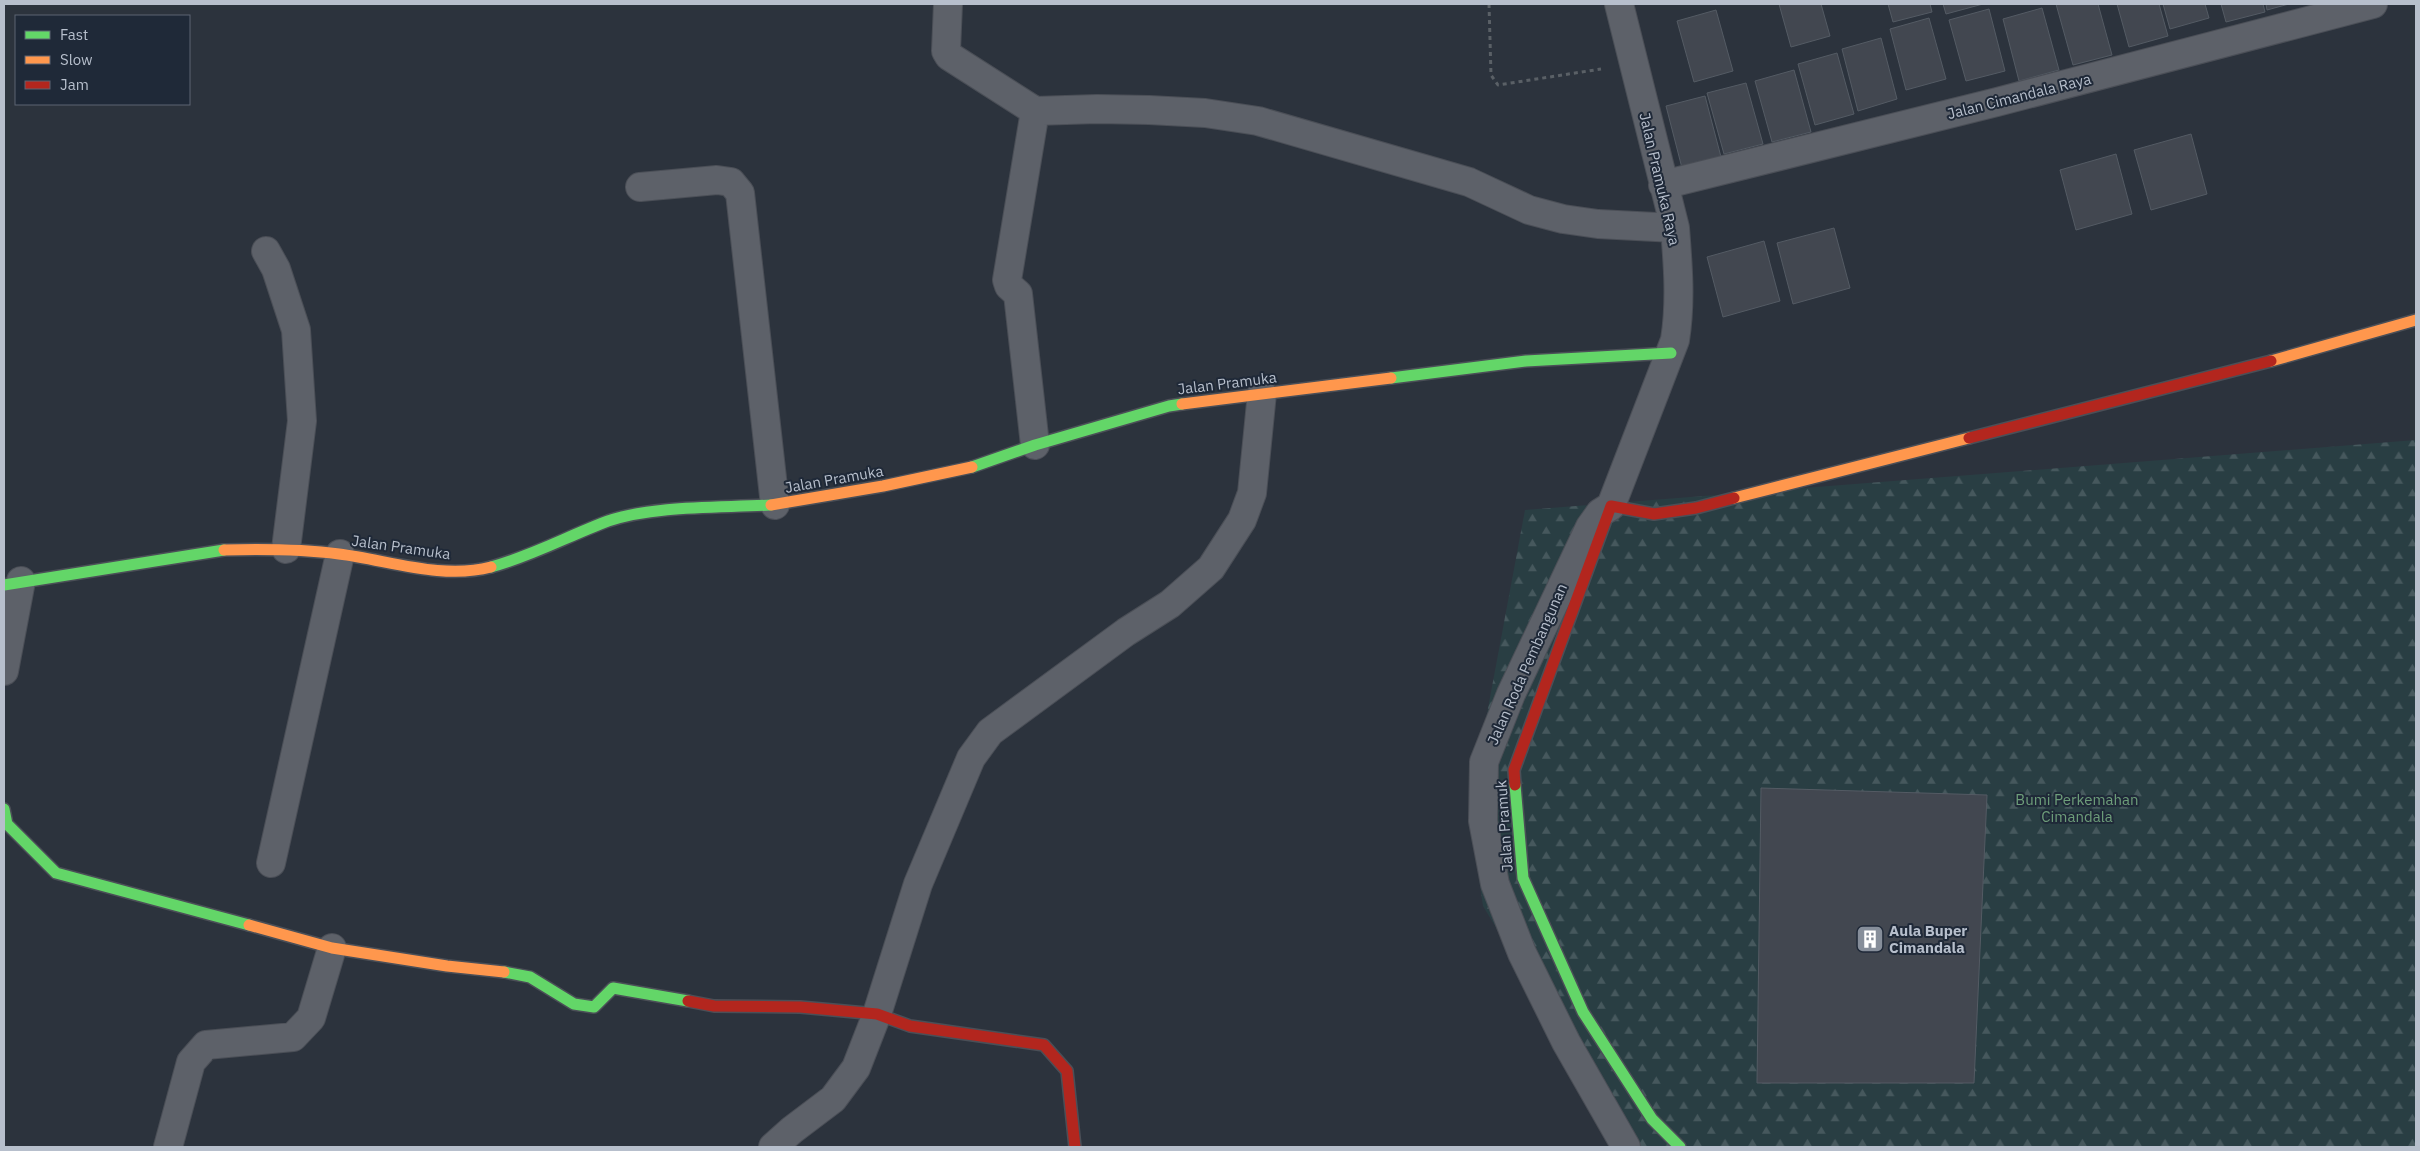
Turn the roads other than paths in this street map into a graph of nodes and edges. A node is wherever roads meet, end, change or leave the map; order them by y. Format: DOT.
graph roads {
  1 [pos="948,4"];
  2 [pos="2373,4"];
  3 [pos="1624,5"];
  4 [pos="2339,8"];
  5 [pos="1035,111"];
  6 [pos="1663,185"];
  7 [pos="640,187"];
  8 [pos="1675,228"];
  9 [pos="266,251"];
  10 [pos="2416,320"];
  11 [pos="1671,354"];
  12 [pos="1262,393"];
  13 [pos="1035,445"];
  14 [pos="775,504"];
  15 [pos="1612,506"];
  16 [pos="286,549"];
  17 [pos="340,554"];
  18 [pos="13,583"];
  19 [pos="4,671"];
  20 [pos="4,809"];
  21 [pos="271,863"];
  22 [pos="332,948"];
  23 [pos="877,1014"];
  24 [pos="168,1147"];
  25 [pos="773,1147"];
  26 [pos="1075,1147"];
  27 [pos="1626,1147"];
  28 [pos="1680,1147"];
  1 -- 5 [label="street"];
  2 -- 4 [label="street, Jalan Cimandala Raya"];
  3 -- 6 [label="street, Jalan Pramuka Raya"];
  4 -- 6 [label="street, Jalan Cimandala Raya"];
  5 -- 8 [label="street"];
  5 -- 13 [label="street"];
  6 -- 8 [label="street, Jalan Pramuka Raya"];
  7 -- 14 [label="street"];
  8 -- 11 [label="street, Jalan Pramuka Raya"];
  9 -- 16 [label="street"];
  10 -- 15 [label="street"];
  11 -- 12 [label="street, Jalan Pramuka"];
  11 -- 15 [label="street, Jalan Roda Pembangunan"];
  12 -- 13 [label="street, Jalan Pramuka"];
  12 -- 23 [label="street"];
  13 -- 14 [label="street, Jalan Pramuka"];
  14 -- 17 [label="street, Jalan Pramuka"];
  15 -- 27 [label="street, Jalan Roda Pembangunan"];
  15 -- 28 [label="street, Jalan Pramuk"];
  16 -- 17 [label="street, Jalan Pramuka"];
  16 -- 18 [label="street, Jalan Pramuka"];
  17 -- 21 [label="street"];
  18 -- 19 [label="street"];
  20 -- 22 [label="street"];
  22 -- 23 [label="street"];
  22 -- 24 [label="street"];
  23 -- 25 [label="street"];
  23 -- 26 [label="street"];
}
